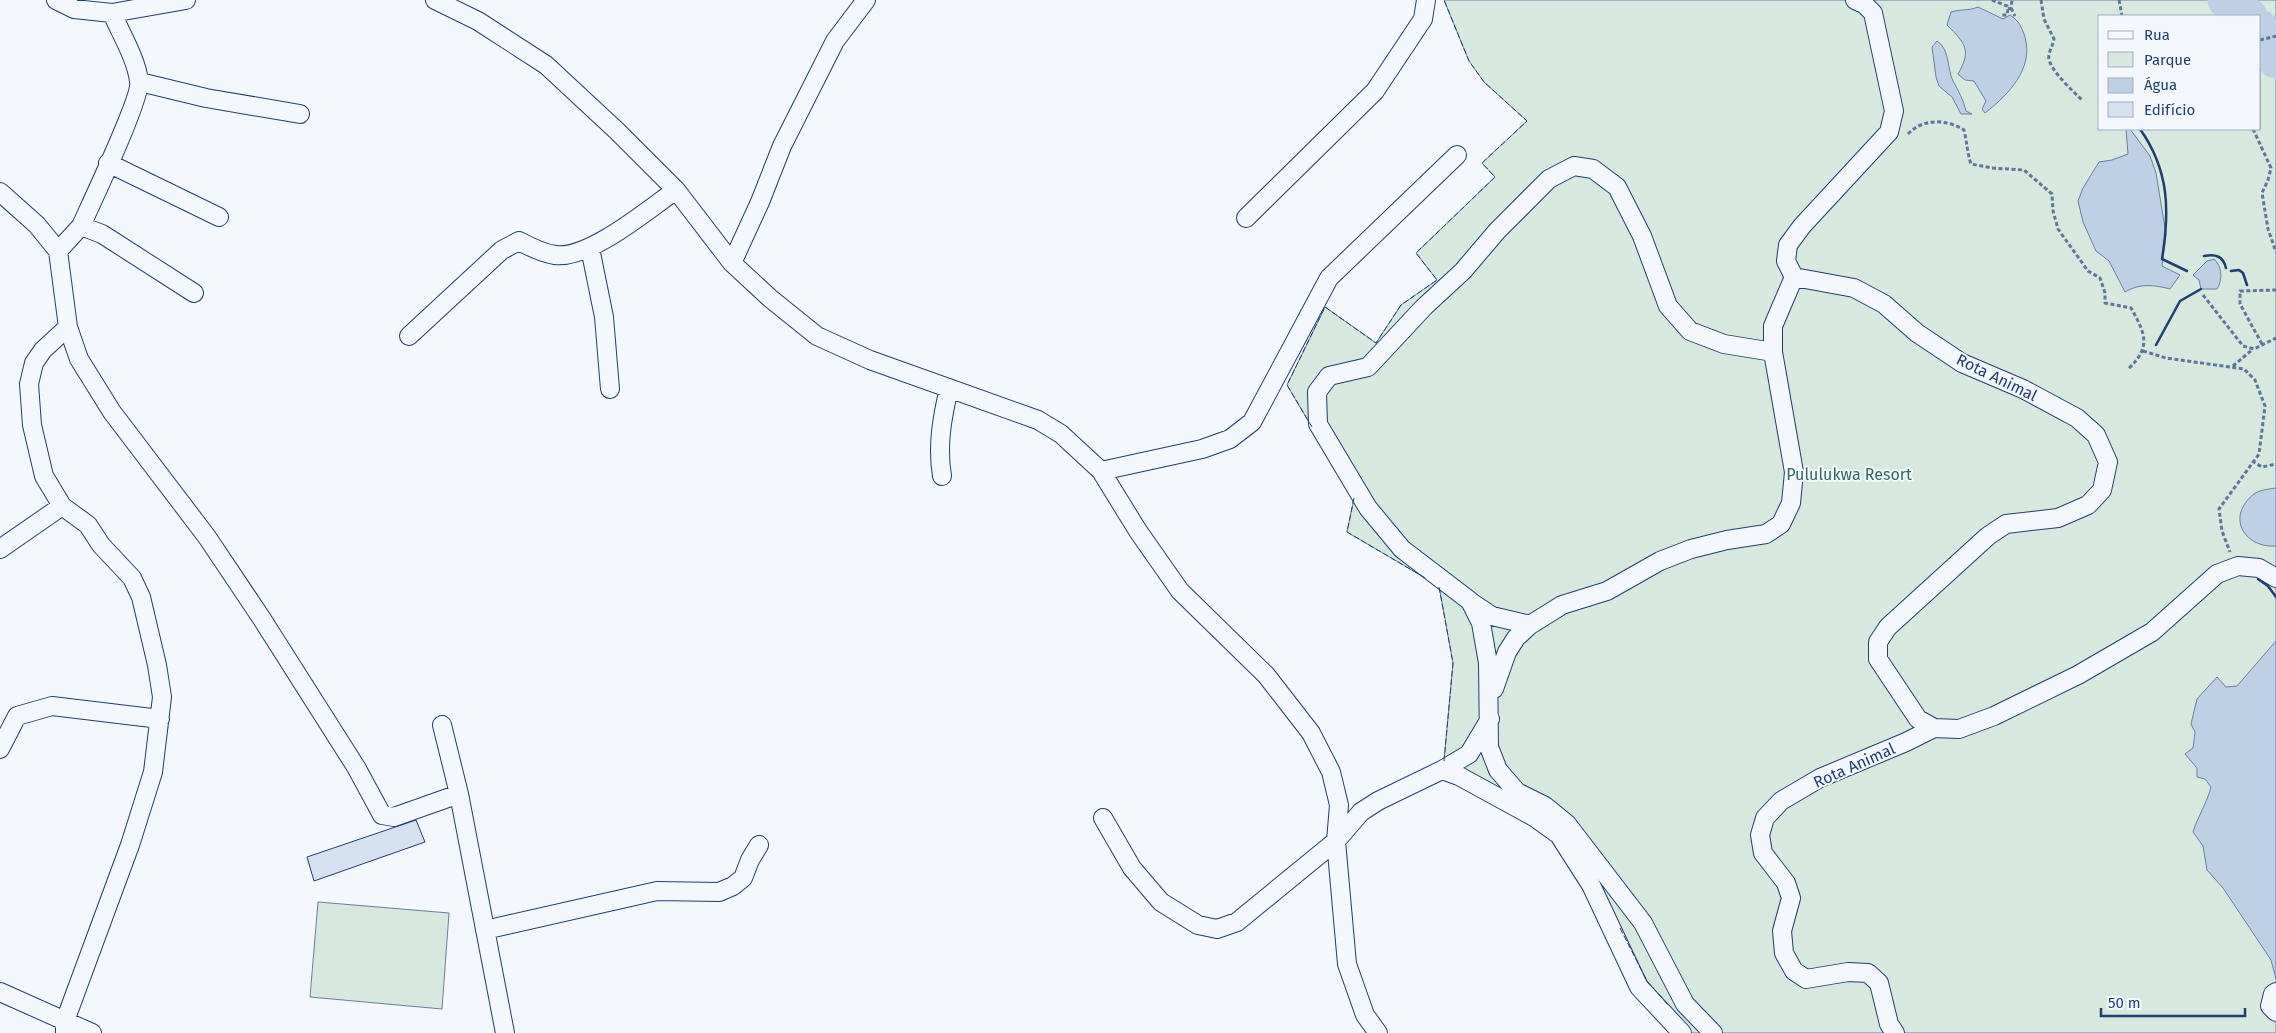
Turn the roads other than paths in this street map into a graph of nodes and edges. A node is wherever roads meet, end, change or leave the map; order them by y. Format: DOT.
graph roads {
  1 [pos="56,0"];
  2 [pos="186,0"];
  3 [pos="435,0"];
  4 [pos="866,0"];
  5 [pos="1426,0"];
  6 [pos="1854,0"];
  7 [pos="112,13"];
  8 [pos="140,82"];
  9 [pos="300,114"];
  10 [pos="1457,155"];
  11 [pos="108,163"];
  12 [pos="676,190"];
  13 [pos="0,192"];
  14 [pos="219,217"];
  15 [pos="1246,218"];
  16 [pos="81,226"];
  17 [pos="590,248"];
  18 [pos="58,251"];
  19 [pos="732,263"];
  20 [pos="1794,277"];
  21 [pos="194,293"];
  22 [pos="68,327"];
  23 [pos="409,336"];
  24 [pos="1773,352"];
  25 [pos="949,388"];
  26 [pos="610,389"];
  27 [pos="1101,471"];
  28 [pos="942,476"];
  29 [pos="62,506"];
  30 [pos="0,549"];
  31 [pos="2276,578"];
  32 [pos="1470,601"];
  33 [pos="1530,625"];
  34 [pos="160,719"];
  35 [pos="1490,719"];
  36 [pos="442,725"];
  37 [pos="1934,728"];
  38 [pos="0,749"];
  39 [pos="1442,770"];
  40 [pos="459,794"];
  41 [pos="1103,818"];
  42 [pos="1336,841"];
  43 [pos="759,846"];
  44 [pos="485,930"];
  45 [pos="0,992"];
  46 [pos="2275,993"];
  47 [pos="2276,1012"];
  48 [pos="65,1027"];
  49 [pos="92,1033"];
  50 [pos="505,1033"];
  51 [pos="1378,1033"];
  52 [pos="1682,1033"];
  53 [pos="1713,1033"];
  54 [pos="1896,1033"];
  1 -- 7 [label="street"];
  2 -- 7 [label="street"];
  3 -- 12 [label="street"];
  4 -- 19 [label="street"];
  5 -- 15 [label="street"];
  6 -- 20 [label="street"];
  7 -- 8 [label="street"];
  8 -- 9 [label="street"];
  8 -- 11 [label="street"];
  10 -- 27 [label="street"];
  11 -- 14 [label="street"];
  11 -- 16 [label="street"];
  12 -- 17 [label="street"];
  12 -- 19 [label="street"];
  13 -- 18 [label="street"];
  16 -- 18 [label="street"];
  16 -- 21 [label="street"];
  17 -- 23 [label="street"];
  17 -- 26 [label="street"];
  18 -- 22 [label="street"];
  19 -- 25 [label="street"];
  20 -- 24 [label="street"];
  20 -- 37 [label="street, Rota Animal"];
  22 -- 29 [label="street"];
  22 -- 40 [label="street"];
  24 -- 32 [label="street"];
  24 -- 33 [label="street"];
  25 -- 27 [label="street"];
  25 -- 28 [label="street"];
  27 -- 42 [label="street"];
  29 -- 30 [label="street"];
  29 -- 34 [label="street"];
  31 -- 37 [label="street, Rota Animal"];
  32 -- 33 [label="street"];
  32 -- 35 [label="street"];
  33 -- 35 [label="street"];
  34 -- 38 [label="street"];
  34 -- 48 [label="street"];
  35 -- 39 [label="street"];
  35 -- 53 [label="street"];
  36 -- 40 [label="street"];
  37 -- 54 [label="street, Rota Animal"];
  39 -- 42 [label="street"];
  39 -- 52 [label="street"];
  40 -- 44 [label="street"];
  41 -- 42 [label="street"];
  42 -- 51 [label="street"];
  43 -- 44 [label="street"];
  44 -- 50 [label="street"];
  45 -- 48 [label="street"];
  46 -- 47 [label="street"];
  48 -- 49 [label="street"];
}
